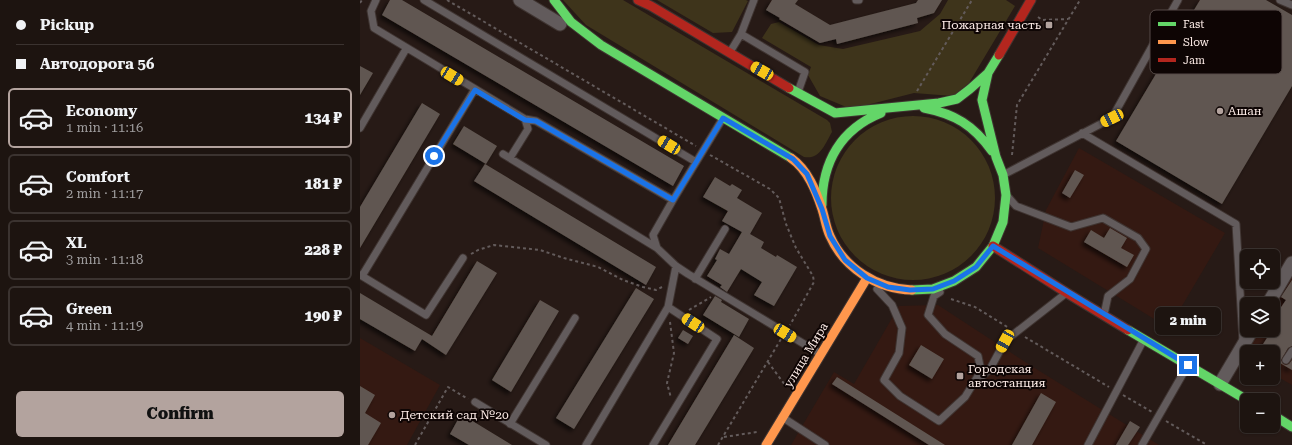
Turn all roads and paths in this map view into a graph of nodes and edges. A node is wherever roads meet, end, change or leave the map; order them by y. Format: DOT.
graph roads {
  1 [pos="362,0"];
  2 [pos="376,0"];
  3 [pos="424,0"];
  4 [pos="520,0"];
  5 [pos="554,0"];
  6 [pos="638,0"];
  7 [pos="754,0"];
  8 [pos="972,0"];
  9 [pos="1031,0"];
  10 [pos="1080,0"];
  11 [pos="1178,0"];
  12 [pos="1280,0"];
  13 [pos="360,3"];
  14 [pos="1292,4"];
  15 [pos="1172,10"];
  16 [pos="560,24"];
  17 [pos="741,34"];
  18 [pos="406,49"];
  19 [pos="1150,50"];
  20 [pos="730,52"];
  21 [pos="988,72"];
  22 [pos="475,90"];
  23 [pos="797,93"];
  24 [pos="913,106"];
  25 [pos="897,108"];
  26 [pos="723,118"];
  27 [pos="525,120"];
  28 [pos="360,128"];
  29 [pos="1082,133"];
  30 [pos="503,154"];
  31 [pos="996,157"];
  32 [pos="510,158"];
  33 [pos="1011,158"];
  34 [pos="696,162"];
  35 [pos="1003,175"];
  36 [pos="1006,195"];
  37 [pos="673,200"];
  38 [pos="822,209"];
  39 [pos="725,229"];
  40 [pos="993,246"];
  41 [pos="657,248"];
  42 [pos="463,258"];
  43 [pos="1292,263"];
  44 [pos="676,266"];
  45 [pos="361,276"];
  46 [pos="867,278"];
  47 [pos="695,279"];
  48 [pos="954,281"];
  49 [pos="673,283"];
  50 [pos="717,292"];
  51 [pos="1068,293"];
  52 [pos="1272,297"];
  53 [pos="952,299"];
  54 [pos="668,307"];
  55 [pos="681,315"];
  56 [pos="1104,315"];
  57 [pos="575,318"];
  58 [pos="1016,332"];
  59 [pos="1248,337"];
  60 [pos="1144,338"];
  61 [pos="1244,344"];
  62 [pos="1292,351"];
  63 [pos="820,354"];
  64 [pos="1286,360"];
  65 [pos="768,362"];
  66 [pos="1188,365"];
  67 [pos="974,384"];
  68 [pos="1220,384"];
  69 [pos="786,386"];
  70 [pos="1117,392"];
  71 [pos="1240,396"];
  72 [pos="475,402"];
  73 [pos="674,411"];
  74 [pos="1158,416"];
  75 [pos="782,417"];
  76 [pos="1280,419"];
  77 [pos="510,424"];
  78 [pos="1292,427"];
  79 [pos="757,432"];
  80 [pos="723,437"];
  81 [pos="415,445"];
  82 [pos="546,445"];
  83 [pos="586,445"];
  84 [pos="653,445"];
  85 [pos="766,445"];
  86 [pos="825,445"];
  87 [pos="1088,445"];
  88 [pos="1142,445"];
  89 [pos="1207,445"];
  1 -- 13 [label="path"];
  2 -- 18 [label="lane"];
  3 -- 34 [label="lane"];
  4 -- 16 [label="street"];
  5 -- 26 [label="main road"];
  6 -- 20 [label="main road"];
  7 -- 17 [label="lane"];
  8 -- 24 [label="path"];
  9 -- 21 [label="main road"];
  10 -- 33 [label="path"];
  11 -- 15 [label="lane"];
  12 -- 14 [label="lane"];
  17 -- 20 [label="lane"];
  17 -- 23 [label="lane"];
  18 -- 22 [label="lane"];
  18 -- 28 [label="lane"];
  19 -- 29 [label="lane"];
  20 -- 23 [label="main road"];
  21 -- 24 [label="main road"];
  21 -- 31 [label="main road"];
  22 -- 27 [label="lane"];
  22 -- 45 [label="lane"];
  23 -- 25 [label="main road"];
  24 -- 25 [label="main road"];
  24 -- 31 [label="main road"];
  25 -- 38 [label="main road"];
  26 -- 34 [label="lane"];
  26 -- 38 [label="main road"];
  27 -- 32 [label="lane"];
  27 -- 37 [label="lane"];
  29 -- 35 [label="lane"];
  29 -- 61 [label="lane"];
  30 -- 32 [label="lane"];
  31 -- 35 [label="main road"];
  32 -- 41 [label="lane"];
  34 -- 37 [label="lane"];
  35 -- 36 [label="main road"];
  36 -- 40 [label="main road"];
  36 -- 56 [label="lane"];
  37 -- 41 [label="lane"];
  38 -- 46 [label="main road"];
  39 -- 47 [label="lane"];
  40 -- 48 [label="main road"];
  40 -- 51 [label="main road"];
  41 -- 44 [label="lane"];
  42 -- 45 [label="lane"];
  42 -- 49 [label="path"];
  43 -- 52 [label="street"];
  44 -- 47 [label="lane"];
  44 -- 49 [label="lane"];
  46 -- 48 [label="main road"];
  46 -- 63 [label="main road, улица Мира"];
  46 -- 67 [label="lane"];
  47 -- 50 [label="lane"];
  48 -- 67 [label="lane"];
  49 -- 54 [label="lane"];
  50 -- 55 [label="path"];
  50 -- 63 [label="lane"];
  51 -- 56 [label="main road"];
  51 -- 58 [label="lane"];
  53 -- 58 [label="path"];
  54 -- 55 [label="lane"];
  54 -- 73 [label="path"];
  54 -- 83 [label="lane"];
  55 -- 73 [label="lane"];
  56 -- 60 [label="main road"];
  57 -- 77 [label="lane"];
  58 -- 67 [label="lane"];
  58 -- 70 [label="path"];
  59 -- 61 [label="street"];
  60 -- 66 [label="main road"];
  60 -- 70 [label="lane"];
  61 -- 68 [label="street"];
  62 -- 64 [label="lane"];
  63 -- 75 [label="main road, улица Мира"];
  65 -- 69 [label="path"];
  66 -- 68 [label="main road"];
  66 -- 74 [label="lane"];
  68 -- 71 [label="main road"];
  70 -- 74 [label="path"];
  70 -- 87 [label="lane"];
  72 -- 77 [label="lane"];
  72 -- 81 [label="path"];
  73 -- 84 [label="lane"];
  74 -- 88 [label="lane"];
  74 -- 89 [label="path"];
  75 -- 85 [label="main road, улица Мира"];
  75 -- 86 [label="lane"];
  76 -- 78 [label="main road"];
  77 -- 82 [label="lane"];
  79 -- 80 [label="path"];
}
